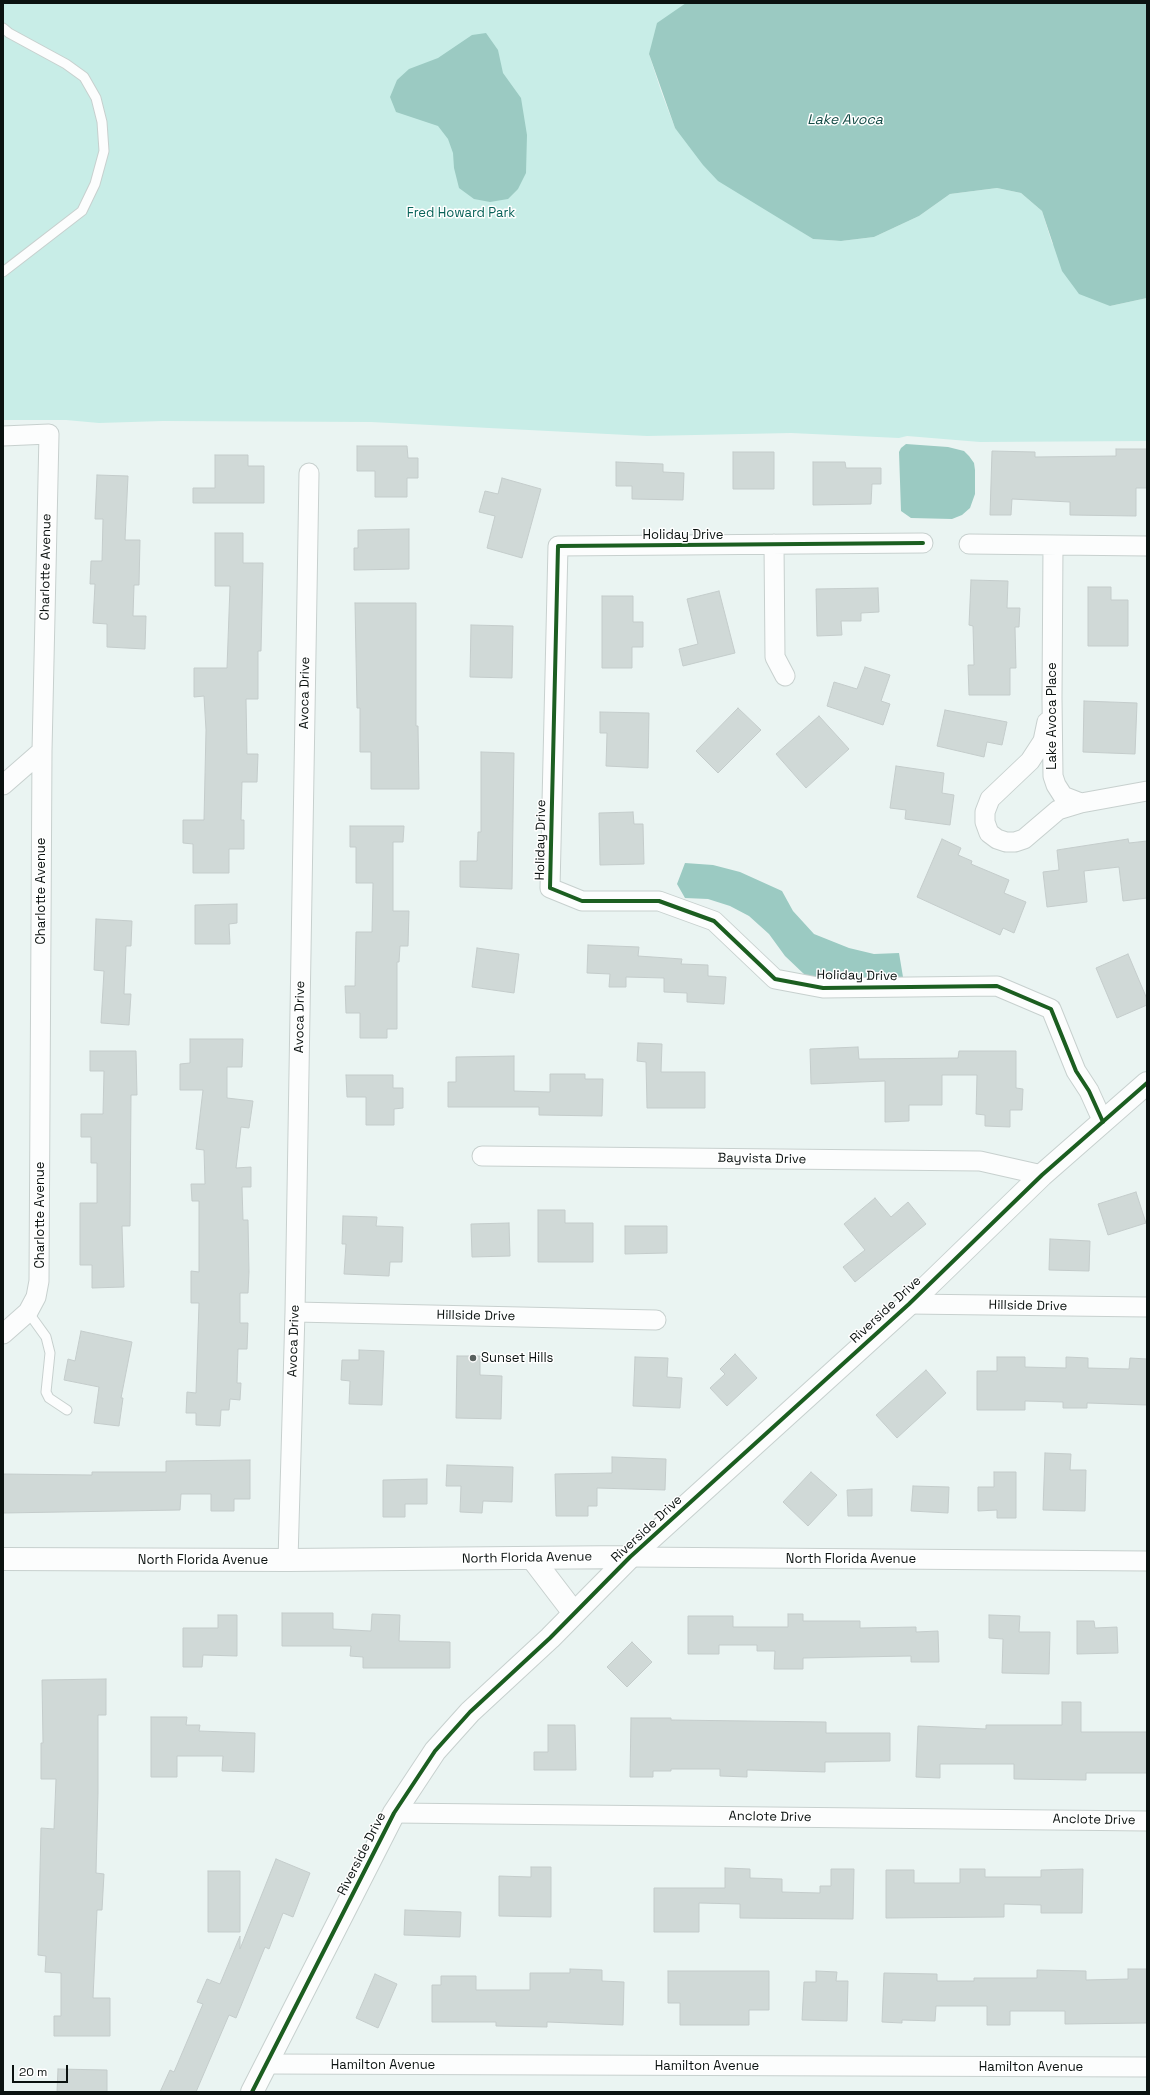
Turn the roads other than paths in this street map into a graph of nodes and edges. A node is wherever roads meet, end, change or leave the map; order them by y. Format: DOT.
graph roads {
  1 [pos="3,28"];
  2 [pos="3,272"];
  3 [pos="3,436"];
  4 [pos="309,473"];
  5 [pos="923,543"];
  6 [pos="774,544"];
  7 [pos="969,544"];
  8 [pos="1053,546"];
  9 [pos="1147,546"];
  10 [pos="784,676"];
  11 [pos="1052,698"];
  12 [pos="42,751"];
  13 [pos="3,785"];
  14 [pos="1147,791"];
  15 [pos="1081,804"];
  16 [pos="1147,1083"];
  17 [pos="1103,1122"];
  18 [pos="482,1156"];
  19 [pos="1042,1175"];
  20 [pos="909,1304"];
  21 [pos="1147,1307"];
  22 [pos="28,1312"];
  23 [pos="295,1312"];
  24 [pos="656,1320"];
  25 [pos="3,1334"];
  26 [pos="67,1410"];
  27 [pos="630,1557"];
  28 [pos="532,1558"];
  29 [pos="3,1559"];
  30 [pos="288,1560"];
  31 [pos="1147,1561"];
  32 [pos="574,1613"];
  33 [pos="394,1813"];
  34 [pos="1147,1821"];
  35 [pos="267,2064"];
  36 [pos="1147,2067"];
  37 [pos="252,2092"];
  1 -- 2 [label="lane"];
  3 -- 12 [label="street, Charlotte Avenue"];
  4 -- 23 [label="street, Avoca Drive"];
  5 -- 6 [label="street, Holiday Drive"];
  6 -- 10 [label="street"];
  6 -- 17 [label="street, Holiday Drive"];
  7 -- 8 [label="street"];
  8 -- 9 [label="street"];
  8 -- 11 [label="street, Lake Avoca Place"];
  11 -- 15 [label="street, Lake Avoca Place"];
  11 -- 15 [label="street"];
  12 -- 13 [label="street"];
  12 -- 22 [label="street, Charlotte Avenue"];
  14 -- 15 [label="street"];
  16 -- 17 [label="street, Riverside Drive"];
  17 -- 19 [label="street, Riverside Drive"];
  18 -- 19 [label="street, Bayvista Drive"];
  19 -- 20 [label="street, Riverside Drive"];
  20 -- 21 [label="street, Hillside Drive"];
  20 -- 27 [label="street, Riverside Drive"];
  22 -- 25 [label="street, Charlotte Avenue"];
  22 -- 26 [label="lane"];
  23 -- 24 [label="street, Hillside Drive"];
  23 -- 30 [label="street, Avoca Drive"];
  27 -- 28 [label="street, North Florida Avenue"];
  27 -- 31 [label="street, North Florida Avenue"];
  27 -- 32 [label="street, Riverside Drive"];
  28 -- 30 [label="street, North Florida Avenue"];
  28 -- 32 [label="street"];
  29 -- 30 [label="street, North Florida Avenue"];
  32 -- 33 [label="street, Riverside Drive"];
  33 -- 34 [label="street, Anclote Drive"];
  33 -- 35 [label="street, Riverside Drive"];
  35 -- 36 [label="street, Hamilton Avenue"];
  35 -- 37 [label="street, Riverside Drive"];
}
